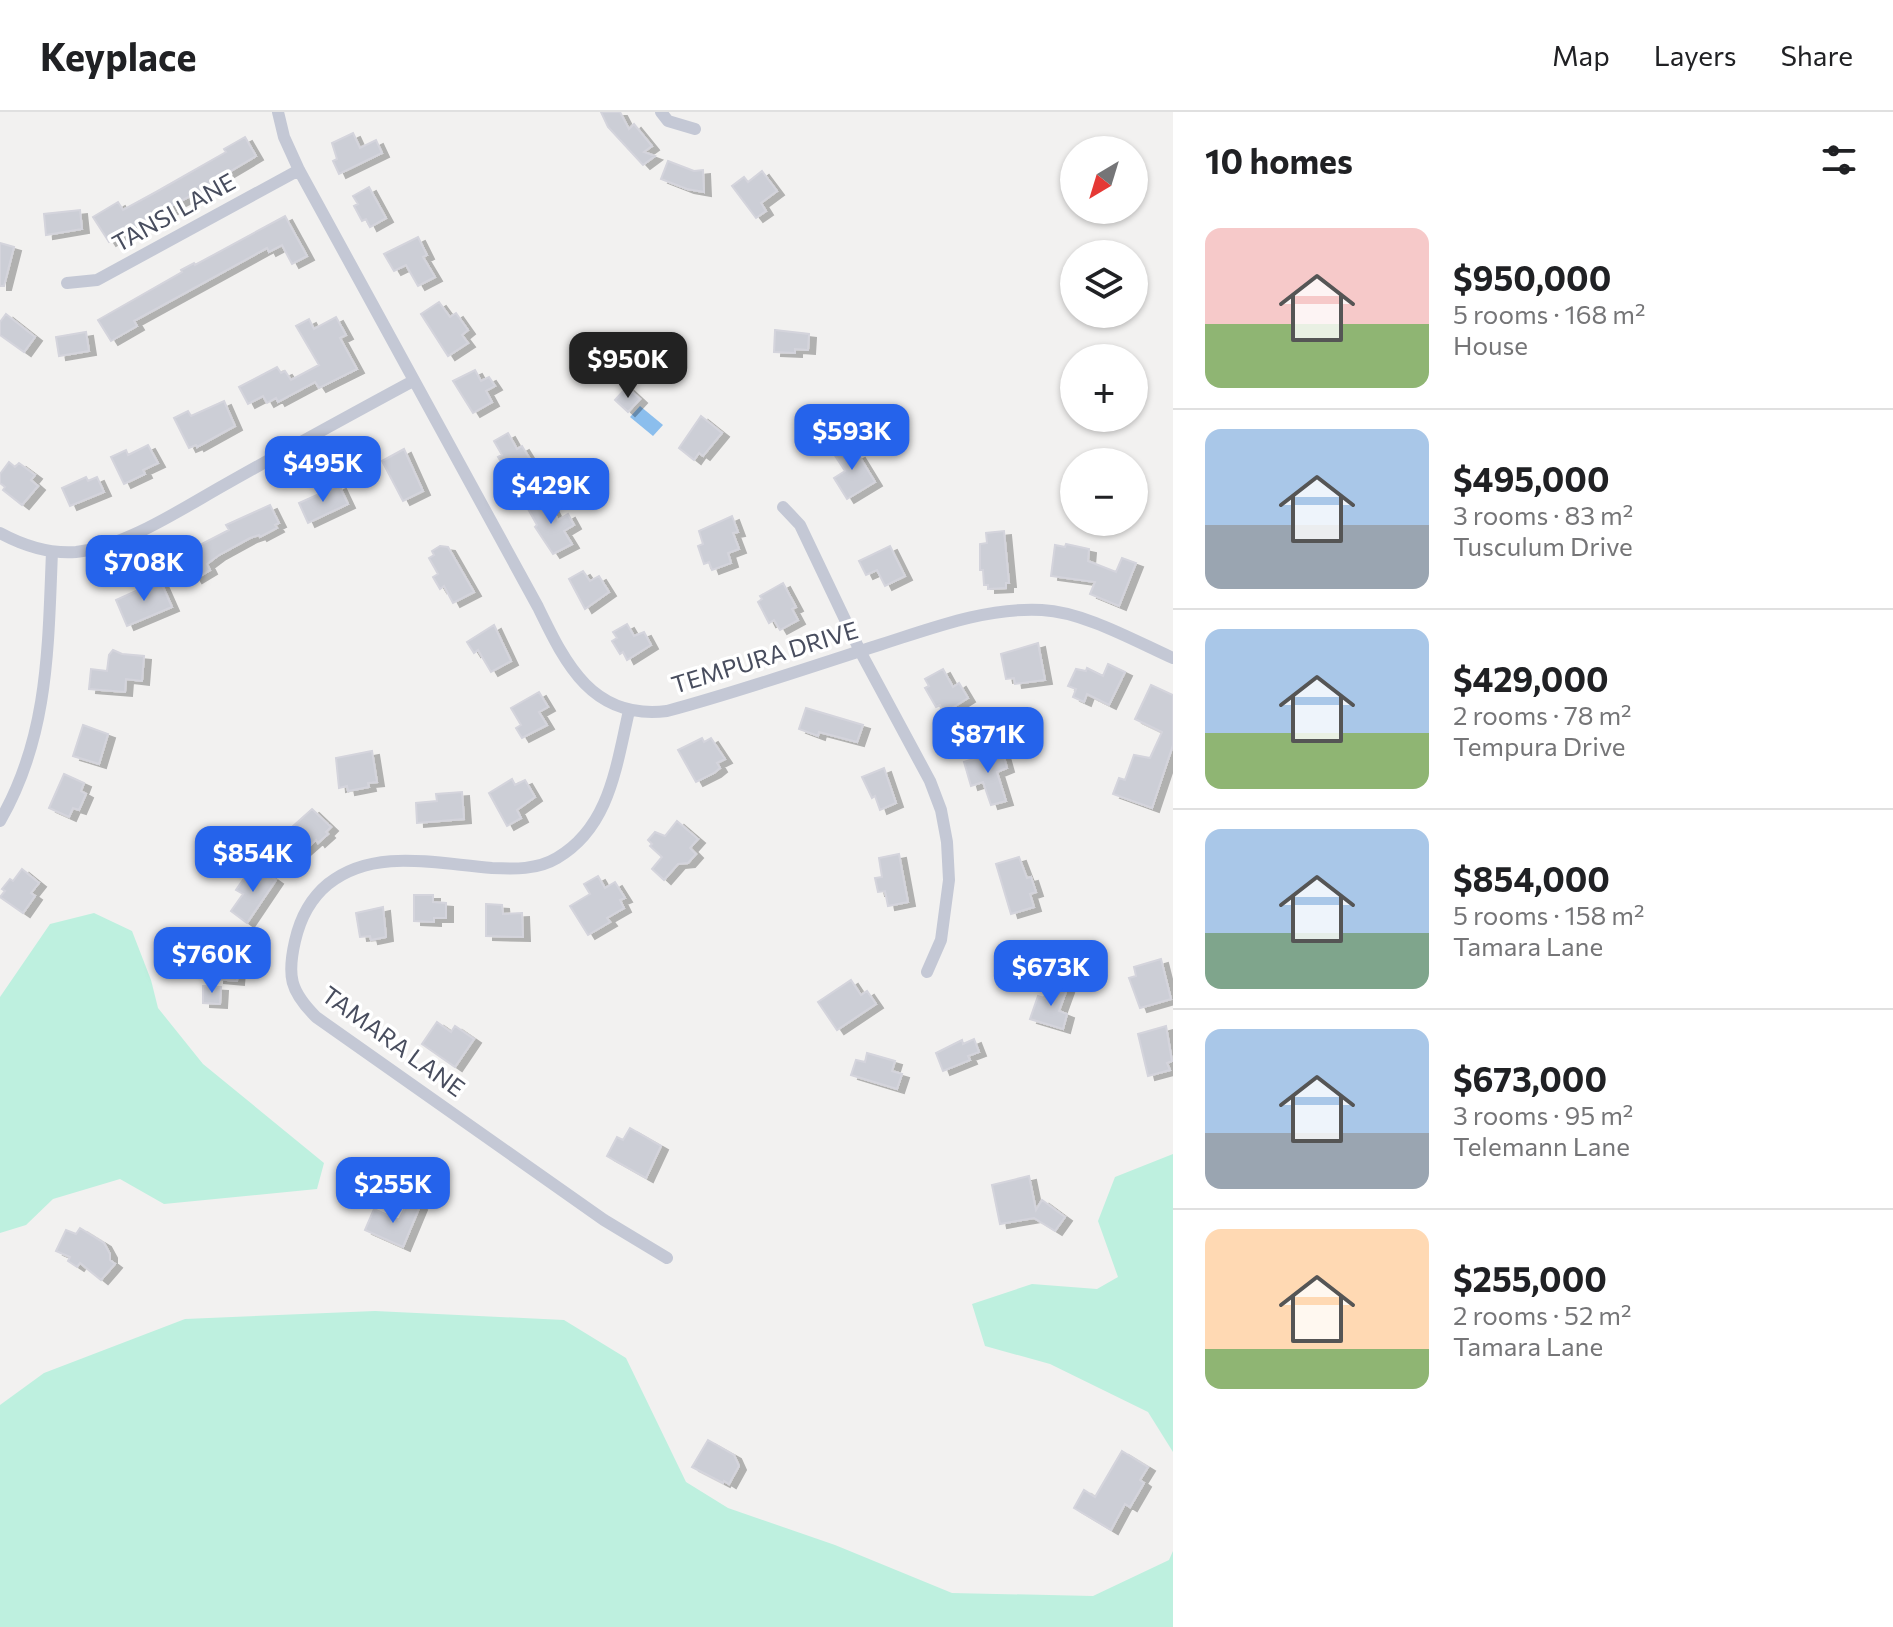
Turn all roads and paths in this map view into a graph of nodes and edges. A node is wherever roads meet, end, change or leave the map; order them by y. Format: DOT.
graph roads {
  1 [pos="278,112"];
  2 [pos="661,112"];
  3 [pos="695,129"];
  4 [pos="299,170"];
  5 [pos="67,283"];
  6 [pos="413,381"];
  7 [pos="783,507"];
  8 [pos="0,533"];
  9 [pos="52,552"];
  10 [pos="860,651"];
  11 [pos="1173,658"];
  12 [pos="629,711"];
  13 [pos="0,821"];
  14 [pos="927,972"];
  15 [pos="667,1258"];
  1 -- 4 [label="street, TEMPURA DRIVE"];
  2 -- 3 [label="street"];
  4 -- 5 [label="street, TANSI LANE"];
  4 -- 6 [label="street, TEMPURA DRIVE"];
  6 -- 9 [label="street"];
  6 -- 12 [label="street, TEMPURA DRIVE"];
  7 -- 10 [label="street"];
  8 -- 9 [label="street"];
  9 -- 13 [label="street"];
  10 -- 11 [label="street, TEMPURA DRIVE"];
  10 -- 12 [label="street, TEMPURA DRIVE"];
  10 -- 14 [label="street"];
  12 -- 15 [label="street, TAMARA LANE"];
}
